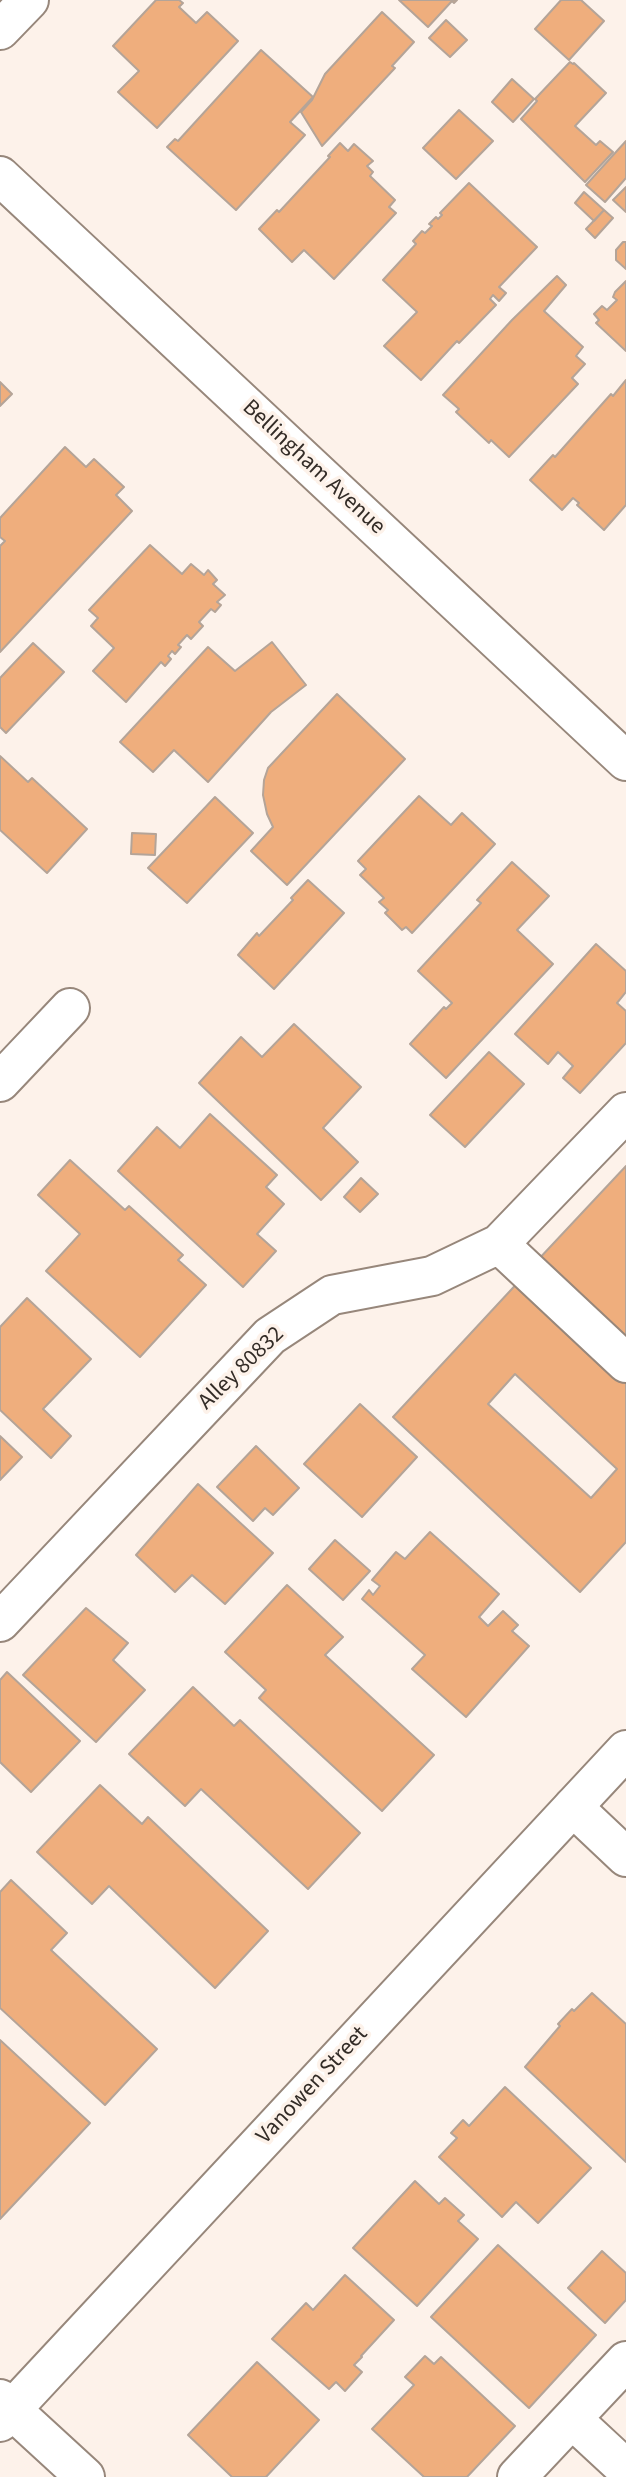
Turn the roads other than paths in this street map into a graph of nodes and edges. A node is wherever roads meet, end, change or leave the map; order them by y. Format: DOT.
graph roads {
  1 [pos="29,0"];
  2 [pos="0,30"];
  3 [pos="0,176"];
  4 [pos="626,761"];
  5 [pos="70,1008"];
  6 [pos="0,1082"];
  7 [pos="626,1112"];
  8 [pos="499,1244"];
  9 [pos="626,1363"];
  10 [pos="0,1622"];
  11 [pos="626,1750"];
  12 [pos="573,1807"];
  13 [pos="626,1857"];
  14 [pos="626,2361"];
  15 [pos="4,2410"];
  16 [pos="572,2418"];
  17 [pos="626,2469"];
  18 [pos="85,2477"];
  19 [pos="517,2477"];
  1 -- 2 [label="street"];
  3 -- 4 [label="street, Bellingham Avenue"];
  5 -- 6 [label="street"];
  7 -- 8 [label="street, Alley 80832"];
  8 -- 9 [label="street"];
  8 -- 10 [label="street, Alley 80832"];
  11 -- 12 [label="street, Vanowen Street"];
  12 -- 13 [label="street"];
  12 -- 15 [label="street, Vanowen Street"];
  14 -- 16 [label="street"];
  15 -- 18 [label="street"];
  16 -- 17 [label="street"];
  16 -- 19 [label="street"];
}
